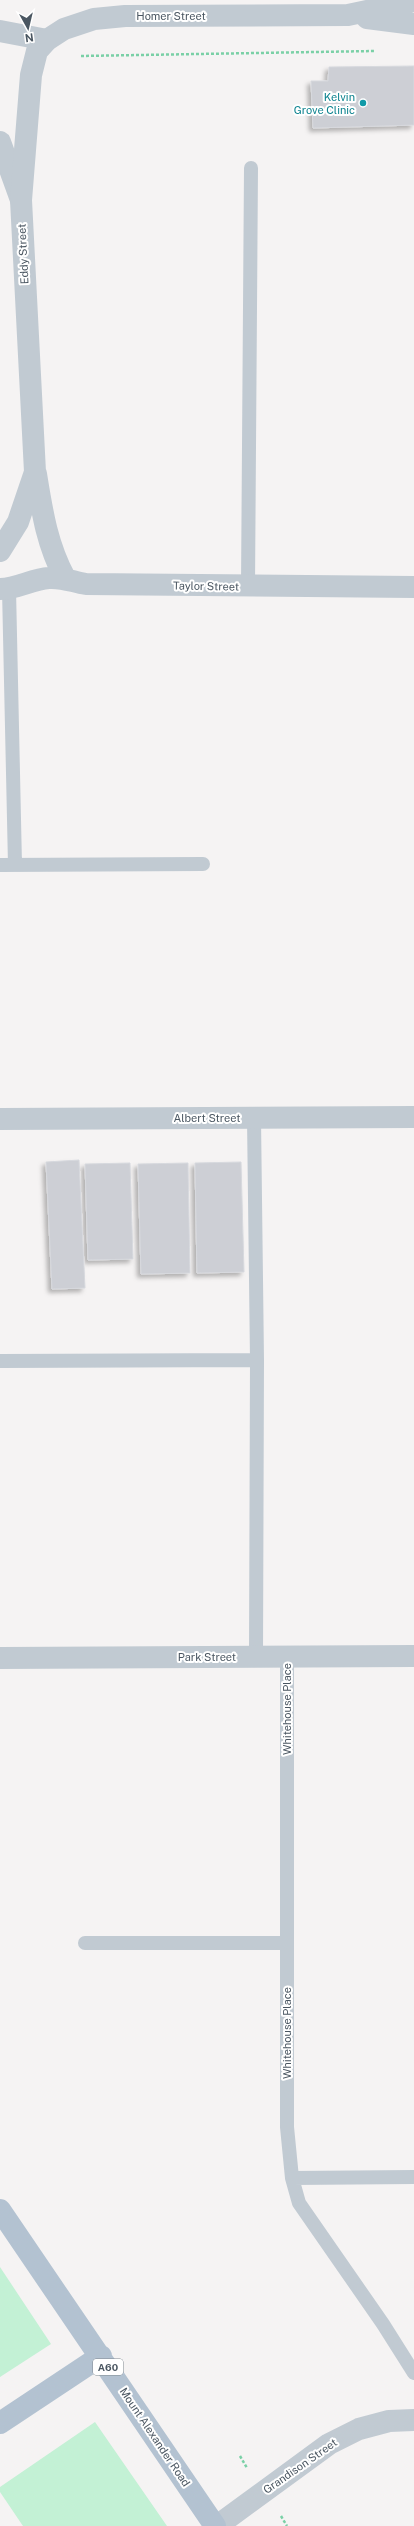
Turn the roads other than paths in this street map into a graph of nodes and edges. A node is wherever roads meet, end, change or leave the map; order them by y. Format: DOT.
graph roads {
  1 [pos="414,1"];
  2 [pos="348,15"];
  3 [pos="414,24"];
  4 [pos="0,31"];
  5 [pos="47,40"];
  6 [pos="0,142"];
  7 [pos="251,168"];
  8 [pos="21,200"];
  9 [pos="35,472"];
  10 [pos="0,551"];
  11 [pos="65,578"];
  12 [pos="248,586"];
  13 [pos="414,587"];
  14 [pos="5,589"];
  15 [pos="203,864"];
  16 [pos="0,865"];
  17 [pos="15,865"];
  18 [pos="414,1117"];
  19 [pos="254,1118"];
  20 [pos="0,1119"];
  21 [pos="258,1360"];
  22 [pos="0,1362"];
  23 [pos="287,1656"];
  24 [pos="414,1656"];
  25 [pos="256,1657"];
  26 [pos="0,1658"];
  27 [pos="85,1943"];
  28 [pos="287,1943"];
  29 [pos="292,2178"];
  30 [pos="414,2178"];
  31 [pos="0,2210"];
  32 [pos="100,2356"];
  33 [pos="414,2373"];
  34 [pos="414,2420"];
  35 [pos="0,2423"];
  36 [pos="216,2526"];
  1 -- 2 [label="street, Homer Street"];
  2 -- 3 [label="street, Homer Street"];
  2 -- 5 [label="street, Homer Street"];
  4 -- 5 [label="street"];
  5 -- 8 [label="street, Eddy Street"];
  6 -- 8 [label="street"];
  7 -- 12 [label="lane"];
  8 -- 9 [label="street, Eddy Street"];
  9 -- 10 [label="street, Eddy Street"];
  9 -- 11 [label="street, Eddy Street"];
  11 -- 12 [label="street, Taylor Street"];
  11 -- 14 [label="street, Taylor Street"];
  12 -- 13 [label="street, Taylor Street"];
  14 -- 17 [label="lane"];
  15 -- 17 [label="lane"];
  16 -- 17 [label="lane"];
  18 -- 19 [label="street, Albert Street"];
  19 -- 20 [label="street, Albert Street"];
  19 -- 21 [label="lane"];
  21 -- 22 [label="lane"];
  21 -- 25 [label="lane"];
  23 -- 24 [label="street, Park Street"];
  23 -- 25 [label="street, Park Street"];
  23 -- 28 [label="lane, Whitehouse Place"];
  25 -- 26 [label="street, Park Street"];
  27 -- 28 [label="lane"];
  28 -- 29 [label="lane, Whitehouse Place"];
  29 -- 30 [label="lane"];
  29 -- 33 [label="lane, Whitehouse Place"];
  31 -- 32 [label="main road, Mount Alexander Road / A60"];
  32 -- 35 [label="main road"];
  32 -- 36 [label="main road, Mount Alexander Road / A60"];
  34 -- 36 [label="street, Grandison Street"];
}
